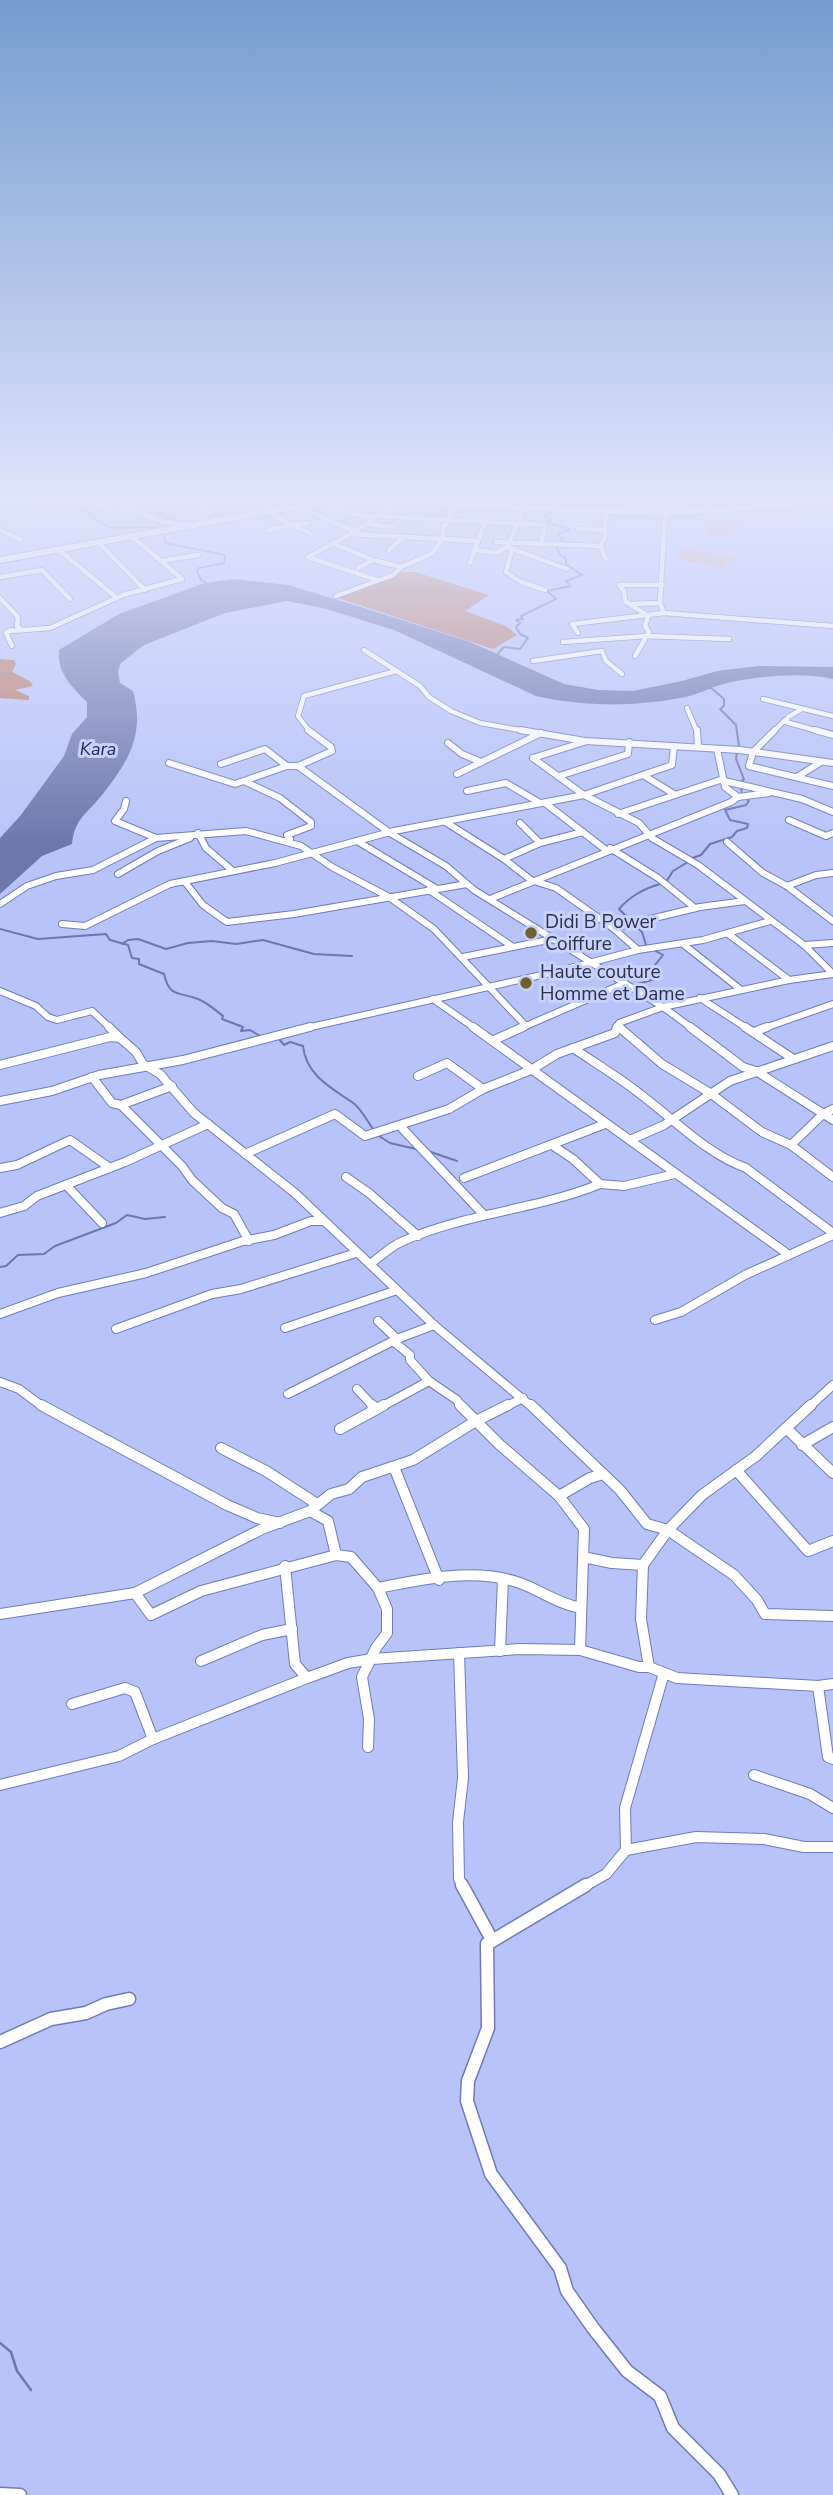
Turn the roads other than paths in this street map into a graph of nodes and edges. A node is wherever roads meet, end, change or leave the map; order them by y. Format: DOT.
graph roads {
  1 [pos="15,613"];
  2 [pos="84,613"];
  3 [pos="643,613"];
  4 [pos="660,613"];
  5 [pos="670,613"];
  6 [pos="646,615"];
  7 [pos="833,626"];
  8 [pos="19,628"];
  9 [pos="578,633"];
  10 [pos="647,636"];
  11 [pos="729,639"];
  12 [pos="562,642"];
  13 [pos="12,646"];
  14 [pos="365,650"];
  15 [pos="635,656"];
  16 [pos="533,661"];
  17 [pos="396,671"];
  18 [pos="622,674"];
  19 [pos="763,699"];
  20 [pos="687,708"];
  21 [pos="802,709"];
  22 [pos="833,716"];
  23 [pos="785,720"];
  24 [pos="541,733"];
  25 [pos="833,735"];
  26 [pos="585,741"];
  27 [pos="629,742"];
  28 [pos="448,743"];
  29 [pos="674,746"];
  30 [pos="698,747"];
  31 [pos="717,749"];
  32 [pos="753,752"];
  33 [pos="822,761"];
  34 [pos="481,762"];
  35 [pos="169,763"];
  36 [pos="833,763"];
  37 [pos="220,764"];
  38 [pos="288,766"];
  39 [pos="298,766"];
  40 [pos="457,775"];
  41 [pos="643,775"];
  42 [pos="559,776"];
  43 [pos="797,777"];
  44 [pos="725,780"];
  45 [pos="245,782"];
  46 [pos="833,786"];
  47 [pos="467,790"];
  48 [pos="773,793"];
  49 [pos="674,794"];
  50 [pos="584,795"];
  51 [pos="738,797"];
  52 [pos="126,801"];
  53 [pos="542,803"];
  54 [pos="833,811"];
  55 [pos="618,814"];
  56 [pos="789,820"];
  57 [pos="447,822"];
  58 [pos="520,823"];
  59 [pos="583,832"];
  60 [pos="390,833"];
  61 [pos="833,833"];
  62 [pos="648,834"];
  63 [pos="199,835"];
  64 [pos="156,838"];
  65 [pos="286,841"];
  66 [pos="357,841"];
  67 [pos="727,842"];
  68 [pos="540,843"];
  69 [pos="608,849"];
  70 [pos="311,853"];
  71 [pos="504,859"];
  72 [pos="233,871"];
  73 [pos="833,873"];
  74 [pos="118,874"];
  75 [pos="531,880"];
  76 [pos="185,882"];
  77 [pos="467,884"];
  78 [pos="787,886"];
  79 [pos="437,888"];
  80 [pos="429,890"];
  81 [pos="389,897"];
  82 [pos="490,899"];
  83 [pos="745,901"];
  84 [pos="0,904"];
  85 [pos="695,908"];
  86 [pos="770,921"];
  87 [pos="833,921"];
  88 [pos="62,924"];
  89 [pos="614,928"];
  90 [pos="727,933"];
  91 [pos="553,939"];
  92 [pos="833,943"];
  93 [pos="683,944"];
  94 [pos="804,945"];
  95 [pos="513,947"];
  96 [pos="638,950"];
  97 [pos="463,957"];
  98 [pos="592,963"];
  99 [pos="833,974"];
  100 [pos="789,979"];
  101 [pos="625,984"];
  102 [pos="487,987"];
  103 [pos="740,989"];
  104 [pos="0,991"];
  105 [pos="700,998"];
  106 [pos="433,999"];
  107 [pos="833,1004"];
  108 [pos="663,1007"];
  109 [pos="526,1026"];
  110 [pos="617,1026"];
  111 [pos="754,1031"];
  112 [pos="120,1038"];
  113 [pos="494,1040"];
  114 [pos="833,1046"];
  115 [pos="573,1048"];
  116 [pos="792,1058"];
  117 [pos="0,1065"];
  118 [pos="149,1068"];
  119 [pos="531,1070"];
  120 [pos="756,1071"];
  121 [pos="418,1076"];
  122 [pos="92,1077"];
  123 [pos="172,1086"];
  124 [pos="483,1089"];
  125 [pos="710,1093"];
  126 [pos="0,1101"];
  127 [pos="121,1105"];
  128 [pos="833,1109"];
  129 [pos="823,1114"];
  130 [pos="671,1120"];
  131 [pos="833,1120"];
  132 [pos="208,1124"];
  133 [pos="605,1124"];
  134 [pos="400,1126"];
  135 [pos="630,1140"];
  136 [pos="162,1145"];
  137 [pos="791,1145"];
  138 [pos="552,1146"];
  139 [pos="245,1154"];
  140 [pos="0,1168"];
  141 [pos="110,1168"];
  142 [pos="675,1174"];
  143 [pos="346,1177"];
  144 [pos="833,1177"];
  145 [pos="464,1178"];
  146 [pos="600,1184"];
  147 [pos="66,1185"];
  148 [pos="0,1213"];
  149 [pos="483,1214"];
  150 [pos="323,1221"];
  151 [pos="102,1223"];
  152 [pos="833,1234"];
  153 [pos="418,1236"];
  154 [pos="249,1241"];
  155 [pos="356,1253"];
  156 [pos="789,1255"];
  157 [pos="370,1264"];
  158 [pos="397,1290"];
  159 [pos="0,1314"];
  160 [pos="655,1320"];
  161 [pos="378,1321"];
  162 [pos="434,1325"];
  163 [pos="285,1328"];
  164 [pos="116,1329"];
  165 [pos="395,1340"];
  166 [pos="0,1381"];
  167 [pos="429,1381"];
  168 [pos="833,1385"];
  169 [pos="357,1389"];
  170 [pos="288,1394"];
  171 [pos="523,1398"];
  172 [pos="376,1409"];
  173 [pos="476,1421"];
  174 [pos="833,1427"];
  175 [pos="786,1428"];
  176 [pos="340,1429"];
  177 [pos="802,1445"];
  178 [pos="221,1448"];
  179 [pos="394,1466"];
  180 [pos="736,1470"];
  181 [pos="833,1473"];
  182 [pos="603,1474"];
  183 [pos="559,1496"];
  184 [pos="313,1507"];
  185 [pos="280,1523"];
  186 [pos="668,1530"];
  187 [pos="833,1541"];
  188 [pos="336,1555"];
  189 [pos="583,1557"];
  190 [pos="643,1565"];
  191 [pos="285,1566"];
  192 [pos="503,1579"];
  193 [pos="439,1580"];
  194 [pos="378,1588"];
  195 [pos="135,1592"];
  196 [pos="580,1608"];
  197 [pos="0,1614"];
  198 [pos="833,1616"];
  199 [pos="292,1629"];
  200 [pos="580,1650"];
  201 [pos="500,1651"];
  202 [pos="459,1653"];
  203 [pos="372,1659"];
  204 [pos="201,1661"];
  205 [pos="649,1667"];
  206 [pos="664,1673"];
  207 [pos="307,1678"];
  208 [pos="833,1684"];
  209 [pos="818,1686"];
  210 [pos="72,1704"];
  211 [pos="153,1739"];
  212 [pos="368,1747"];
  213 [pos="833,1759"];
  214 [pos="754,1775"];
  215 [pos="0,1785"];
  216 [pos="833,1808"];
  217 [pos="833,1847"];
  218 [pos="626,1850"];
  219 [pos="492,1940"];
  220 [pos="129,1999"];
  221 [pos="0,2042"];
  222 [pos="0,2494"];
  223 [pos="20,2495"];
  224 [pos="732,2495"];
  1 -- 8 [label="street"];
  2 -- 8 [label="street"];
  3 -- 6 [label="street"];
  4 -- 6 [label="street"];
  5 -- 7 [label="street"];
  6 -- 9 [label="street"];
  6 -- 10 [label="street"];
  8 -- 13 [label="street"];
  10 -- 11 [label="street"];
  10 -- 12 [label="street"];
  10 -- 15 [label="street"];
  14 -- 17 [label="street"];
  16 -- 18 [label="street"];
  17 -- 24 [label="street"];
  17 -- 39 [label="street"];
  19 -- 21 [label="street"];
  20 -- 30 [label="street"];
  21 -- 22 [label="street"];
  21 -- 23 [label="street"];
  23 -- 25 [label="street"];
  23 -- 32 [label="street"];
  24 -- 26 [label="street"];
  24 -- 34 [label="street"];
  26 -- 27 [label="street"];
  26 -- 42 [label="street"];
  27 -- 29 [label="street"];
  27 -- 42 [label="street"];
  28 -- 34 [label="street"];
  29 -- 30 [label="street"];
  29 -- 41 [label="street"];
  30 -- 31 [label="street"];
  31 -- 32 [label="street"];
  31 -- 44 [label="street"];
  32 -- 33 [label="street"];
  32 -- 43 [label="street"];
  33 -- 36 [label="street"];
  33 -- 43 [label="street"];
  34 -- 40 [label="street"];
  35 -- 45 [label="street"];
  37 -- 38 [label="street"];
  38 -- 39 [label="street"];
  38 -- 45 [label="street"];
  39 -- 60 [label="street"];
  41 -- 49 [label="street"];
  41 -- 50 [label="street"];
  42 -- 50 [label="street"];
  43 -- 46 [label="street"];
  44 -- 48 [label="street"];
  44 -- 49 [label="street"];
  44 -- 51 [label="street"];
  45 -- 65 [label="street"];
  47 -- 53 [label="street"];
  48 -- 51 [label="street"];
  48 -- 54 [label="street"];
  49 -- 55 [label="street"];
  50 -- 53 [label="street"];
  50 -- 55 [label="street"];
  51 -- 62 [label="street"];
  52 -- 64 [label="street"];
  53 -- 57 [label="street"];
  53 -- 59 [label="street"];
  55 -- 62 [label="street"];
  56 -- 61 [label="street"];
  57 -- 60 [label="street"];
  57 -- 71 [label="street"];
  58 -- 68 [label="street"];
  59 -- 68 [label="street"];
  59 -- 69 [label="street"];
  60 -- 66 [label="street"];
  60 -- 77 [label="street"];
  62 -- 69 [label="street"];
  62 -- 83 [label="street"];
  63 -- 64 [label="street"];
  63 -- 65 [label="street"];
  63 -- 72 [label="street"];
  63 -- 74 [label="street"];
  64 -- 84 [label="street"];
  65 -- 70 [label="street"];
  66 -- 70 [label="street"];
  66 -- 79 [label="street"];
  67 -- 78 [label="street"];
  68 -- 71 [label="street"];
  69 -- 75 [label="street"];
  69 -- 85 [label="street"];
  70 -- 72 [label="street"];
  70 -- 81 [label="street"];
  71 -- 75 [label="street"];
  72 -- 76 [label="street"];
  73 -- 78 [label="street"];
  75 -- 82 [label="street"];
  75 -- 89 [label="street"];
  76 -- 81 [label="street"];
  76 -- 88 [label="street"];
  77 -- 79 [label="street"];
  77 -- 82 [label="street"];
  78 -- 87 [label="street"];
  79 -- 80 [label="street"];
  80 -- 81 [label="street"];
  80 -- 95 [label="street"];
  81 -- 97 [label="street"];
  82 -- 91 [label="street"];
  83 -- 85 [label="street"];
  83 -- 86 [label="street"];
  85 -- 89 [label="street"];
  86 -- 90 [label="street"];
  86 -- 94 [label="street"];
  89 -- 96 [label="street"];
  90 -- 93 [label="street"];
  90 -- 100 [label="street"];
  91 -- 95 [label="street"];
  91 -- 98 [label="street"];
  92 -- 94 [label="street"];
  93 -- 96 [label="street"];
  93 -- 103 [label="street"];
  94 -- 99 [label="street"];
  95 -- 97 [label="street"];
  96 -- 98 [label="street"];
  97 -- 102 [label="street"];
  98 -- 101 [label="street"];
  98 -- 102 [label="street"];
  99 -- 100 [label="street"];
  100 -- 103 [label="street"];
  101 -- 108 [label="street"];
  101 -- 109 [label="street"];
  102 -- 106 [label="street"];
  102 -- 109 [label="street"];
  103 -- 105 [label="street"];
  104 -- 112 [label="street"];
  105 -- 108 [label="street"];
  105 -- 111 [label="street"];
  106 -- 113 [label="street"];
  106 -- 118 [label="street"];
  107 -- 111 [label="street"];
  108 -- 110 [label="street"];
  108 -- 120 [label="street"];
  109 -- 113 [label="street"];
  110 -- 115 [label="street"];
  110 -- 125 [label="street"];
  111 -- 116 [label="street"];
  112 -- 117 [label="street"];
  112 -- 118 [label="street"];
  113 -- 119 [label="street"];
  114 -- 116 [label="street"];
  115 -- 119 [label="street"];
  115 -- 130 [label="street"];
  116 -- 120 [label="street"];
  118 -- 122 [label="street"];
  118 -- 123 [label="street"];
  119 -- 124 [label="street"];
  119 -- 133 [label="street"];
  120 -- 125 [label="street"];
  120 -- 129 [label="street"];
  121 -- 124 [label="street"];
  122 -- 126 [label="street"];
  122 -- 127 [label="street"];
  123 -- 127 [label="street"];
  123 -- 132 [label="street"];
  124 -- 134 [label="street"];
  125 -- 130 [label="street"];
  125 -- 137 [label="street"];
  127 -- 136 [label="street"];
  128 -- 129 [label="street"];
  129 -- 131 [label="street"];
  129 -- 137 [label="street"];
  130 -- 135 [label="street"];
  130 -- 152 [label="street"];
  132 -- 136 [label="street"];
  132 -- 139 [label="street"];
  133 -- 135 [label="street"];
  133 -- 138 [label="street"];
  134 -- 139 [label="street"];
  134 -- 149 [label="street"];
  135 -- 142 [label="street"];
  136 -- 141 [label="street"];
  136 -- 154 [label="street"];
  137 -- 144 [label="street"];
  138 -- 145 [label="street"];
  138 -- 146 [label="street"];
  139 -- 150 [label="street"];
  140 -- 141 [label="street"];
  141 -- 147 [label="street"];
  142 -- 146 [label="street"];
  142 -- 156 [label="street"];
  143 -- 153 [label="street"];
  146 -- 149 [label="street"];
  147 -- 148 [label="street"];
  147 -- 151 [label="street"];
  149 -- 153 [label="street"];
  150 -- 154 [label="street"];
  150 -- 155 [label="street"];
  152 -- 156 [label="street"];
  153 -- 157 [label="street"];
  154 -- 159 [label="street"];
  155 -- 157 [label="street"];
  155 -- 164 [label="street"];
  156 -- 160 [label="street"];
  157 -- 158 [label="street"];
  158 -- 162 [label="street"];
  158 -- 163 [label="street"];
  161 -- 165 [label="street"];
  162 -- 165 [label="street"];
  162 -- 171 [label="street"];
  165 -- 167 [label="street"];
  165 -- 170 [label="street"];
  166 -- 185 [label="street"];
  167 -- 172 [label="street"];
  167 -- 173 [label="street"];
  168 -- 175 [label="street"];
  169 -- 172 [label="street"];
  171 -- 173 [label="street"];
  171 -- 182 [label="street"];
  172 -- 176 [label="street"];
  173 -- 179 [label="street"];
  173 -- 183 [label="street"];
  174 -- 177 [label="street"];
  175 -- 177 [label="street"];
  175 -- 180 [label="street"];
  177 -- 181 [label="street"];
  178 -- 184 [label="street"];
  179 -- 184 [label="street"];
  179 -- 193 [label="street"];
  180 -- 186 [label="street"];
  180 -- 187 [label="street"];
  182 -- 183 [label="street"];
  182 -- 186 [label="street"];
  183 -- 189 [label="street"];
  184 -- 185 [label="street"];
  184 -- 188 [label="street"];
  185 -- 195 [label="street"];
  186 -- 190 [label="street"];
  186 -- 198 [label="street"];
  188 -- 191 [label="street"];
  188 -- 194 [label="street"];
  189 -- 190 [label="street"];
  189 -- 196 [label="street"];
  190 -- 205 [label="street"];
  191 -- 195 [label="street"];
  191 -- 199 [label="street"];
  192 -- 193 [label="street"];
  192 -- 196 [label="street"];
  192 -- 201 [label="street"];
  193 -- 194 [label="street"];
  194 -- 203 [label="street"];
  195 -- 197 [label="street"];
  196 -- 200 [label="street"];
  199 -- 204 [label="street"];
  199 -- 207 [label="street"];
  200 -- 201 [label="street"];
  200 -- 205 [label="street"];
  201 -- 202 [label="street"];
  202 -- 203 [label="street"];
  202 -- 219 [label="street"];
  203 -- 207 [label="street"];
  203 -- 212 [label="street"];
  205 -- 206 [label="street"];
  206 -- 209 [label="street"];
  206 -- 218 [label="street"];
  207 -- 211 [label="street"];
  208 -- 209 [label="street"];
  209 -- 213 [label="street"];
  210 -- 211 [label="street"];
  211 -- 215 [label="street"];
  214 -- 216 [label="street"];
  217 -- 218 [label="street"];
  218 -- 219 [label="street"];
  219 -- 224 [label="street"];
  220 -- 221 [label="street"];
  222 -- 223 [label="street"];
}
